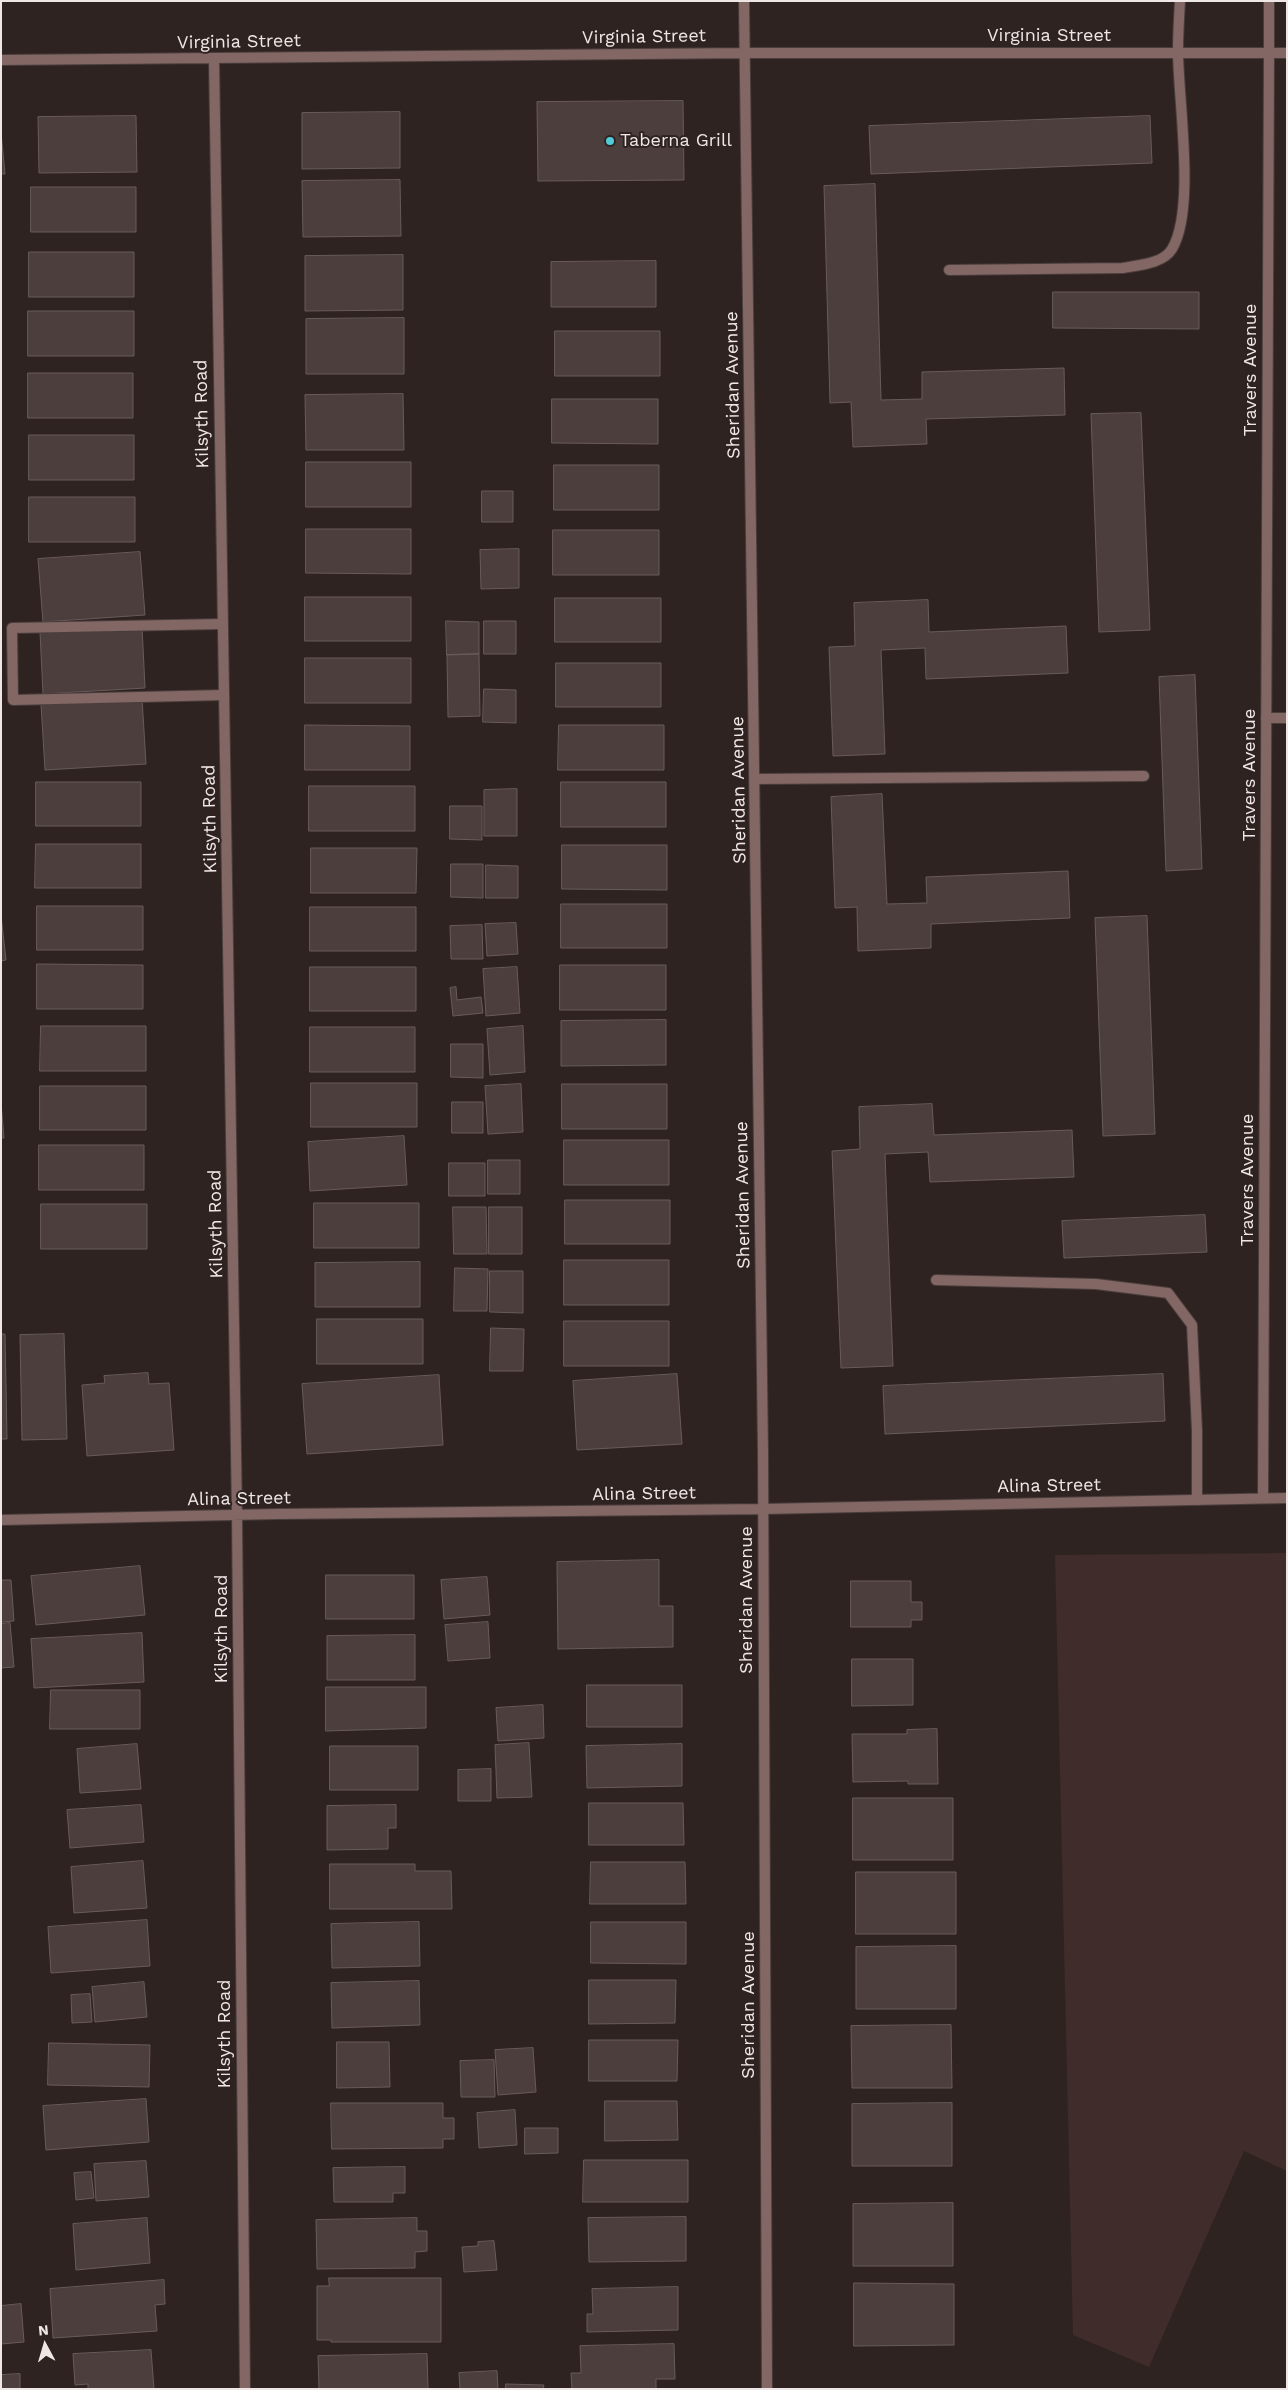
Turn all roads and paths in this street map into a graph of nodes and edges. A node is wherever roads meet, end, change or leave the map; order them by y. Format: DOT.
graph roads {
  1 [pos="744,1"];
  2 [pos="1180,1"];
  3 [pos="1269,1"];
  4 [pos="744,52"];
  5 [pos="1178,52"];
  6 [pos="1269,53"];
  7 [pos="1287,53"];
  8 [pos="214,59"];
  9 [pos="1,60"];
  10 [pos="950,270"];
  11 [pos="222,624"];
  12 [pos="224,695"];
  13 [pos="1266,718"];
  14 [pos="1287,718"];
  15 [pos="1144,776"];
  16 [pos="755,779"];
  17 [pos="936,1280"];
  18 [pos="1262,1498"];
  19 [pos="1287,1498"];
  20 [pos="1197,1500"];
  21 [pos="763,1509"];
  22 [pos="237,1515"];
  23 [pos="1,1520"];
  24 [pos="245,2389"];
  25 [pos="767,2389"];
  1 -- 4 [label="street, Sheridan Avenue"];
  2 -- 5 [label="street"];
  3 -- 6 [label="street, Travers Avenue"];
  4 -- 5 [label="street, Virginia Street"];
  4 -- 8 [label="street, Virginia Street"];
  4 -- 16 [label="street, Sheridan Avenue"];
  5 -- 6 [label="street, Virginia Street"];
  5 -- 10 [label="street"];
  6 -- 7 [label="street, Virginia Street"];
  6 -- 13 [label="street, Travers Avenue"];
  8 -- 9 [label="street, Virginia Street"];
  8 -- 11 [label="street, Kilsyth Road"];
  11 -- 12 [label="street, Kilsyth Road"];
  11 -- 12 [label="street"];
  12 -- 22 [label="street, Kilsyth Road"];
  13 -- 14 [label="street"];
  13 -- 18 [label="street, Travers Avenue"];
  15 -- 16 [label="street"];
  16 -- 21 [label="street, Sheridan Avenue"];
  17 -- 20 [label="street"];
  18 -- 19 [label="street, Alina Street"];
  18 -- 20 [label="street, Alina Street"];
  20 -- 21 [label="street, Alina Street"];
  21 -- 22 [label="street, Alina Street"];
  21 -- 25 [label="street, Sheridan Avenue"];
  22 -- 23 [label="street, Alina Street"];
  22 -- 24 [label="street, Kilsyth Road"];
}
